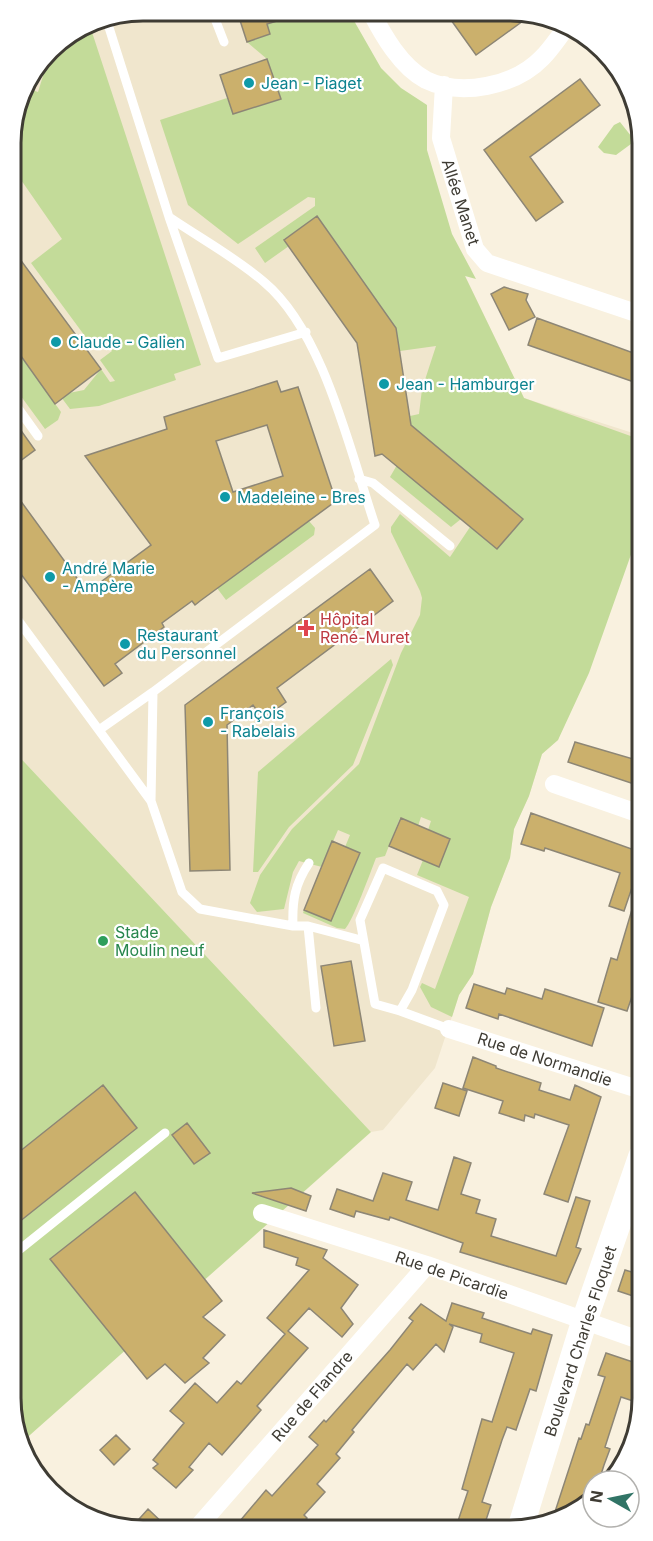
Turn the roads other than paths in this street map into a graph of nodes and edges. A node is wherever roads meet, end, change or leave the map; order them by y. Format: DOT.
graph roads {
  1 [pos="216,21"];
  2 [pos="377,21"];
  3 [pos="108,26"];
  4 [pos="562,33"];
  5 [pos="224,42"];
  6 [pos="444,85"];
  7 [pos="169,217"];
  8 [pos="632,312"];
  9 [pos="306,332"];
  10 [pos="21,412"];
  11 [pos="38,436"];
  12 [pos="359,479"];
  13 [pos="450,546"];
  14 [pos="21,624"];
  15 [pos="153,692"];
  16 [pos="99,730"];
  17 [pos="554,784"];
  18 [pos="151,801"];
  19 [pos="632,811"];
  20 [pos="309,863"];
  21 [pos="293,926"];
  22 [pos="308,926"];
  23 [pos="361,940"];
  24 [pos="316,1008"];
  25 [pos="400,1011"];
  26 [pos="449,1029"];
  27 [pos="632,1087"];
  28 [pos="165,1133"];
  29 [pos="632,1183"];
  30 [pos="262,1213"];
  31 [pos="21,1248"];
  32 [pos="427,1265"];
  33 [pos="584,1322"];
  34 [pos="632,1338"];
  35 [pos="523,1519"];
  36 [pos="204,1520"];
  1 -- 5 [label="lane"];
  2 -- 6 [label="street"];
  3 -- 7 [label="lane"];
  4 -- 6 [label="street"];
  6 -- 8 [label="street, Allée Manet"];
  7 -- 9 [label="lane"];
  7 -- 9 [label="lane"];
  9 -- 12 [label="lane"];
  10 -- 11 [label="lane"];
  12 -- 13 [label="lane"];
  12 -- 15 [label="lane"];
  14 -- 16 [label="lane"];
  15 -- 16 [label="lane"];
  15 -- 18 [label="lane"];
  16 -- 18 [label="lane"];
  17 -- 19 [label="street"];
  18 -- 21 [label="lane"];
  20 -- 21 [label="lane"];
  21 -- 22 [label="lane"];
  22 -- 23 [label="lane"];
  22 -- 24 [label="lane"];
  23 -- 25 [label="lane"];
  23 -- 25 [label="lane"];
  25 -- 26 [label="lane"];
  26 -- 27 [label="street, Rue de Normandie"];
  28 -- 31 [label="lane"];
  29 -- 33 [label="street, Boulevard Charles Floquet"];
  30 -- 32 [label="street, Rue de Picardie"];
  32 -- 33 [label="street, Rue de Picardie"];
  32 -- 36 [label="street, Rue de Flandre"];
  33 -- 34 [label="street, Rue de Picardie"];
  33 -- 35 [label="street, Boulevard Charles Floquet"];
}
